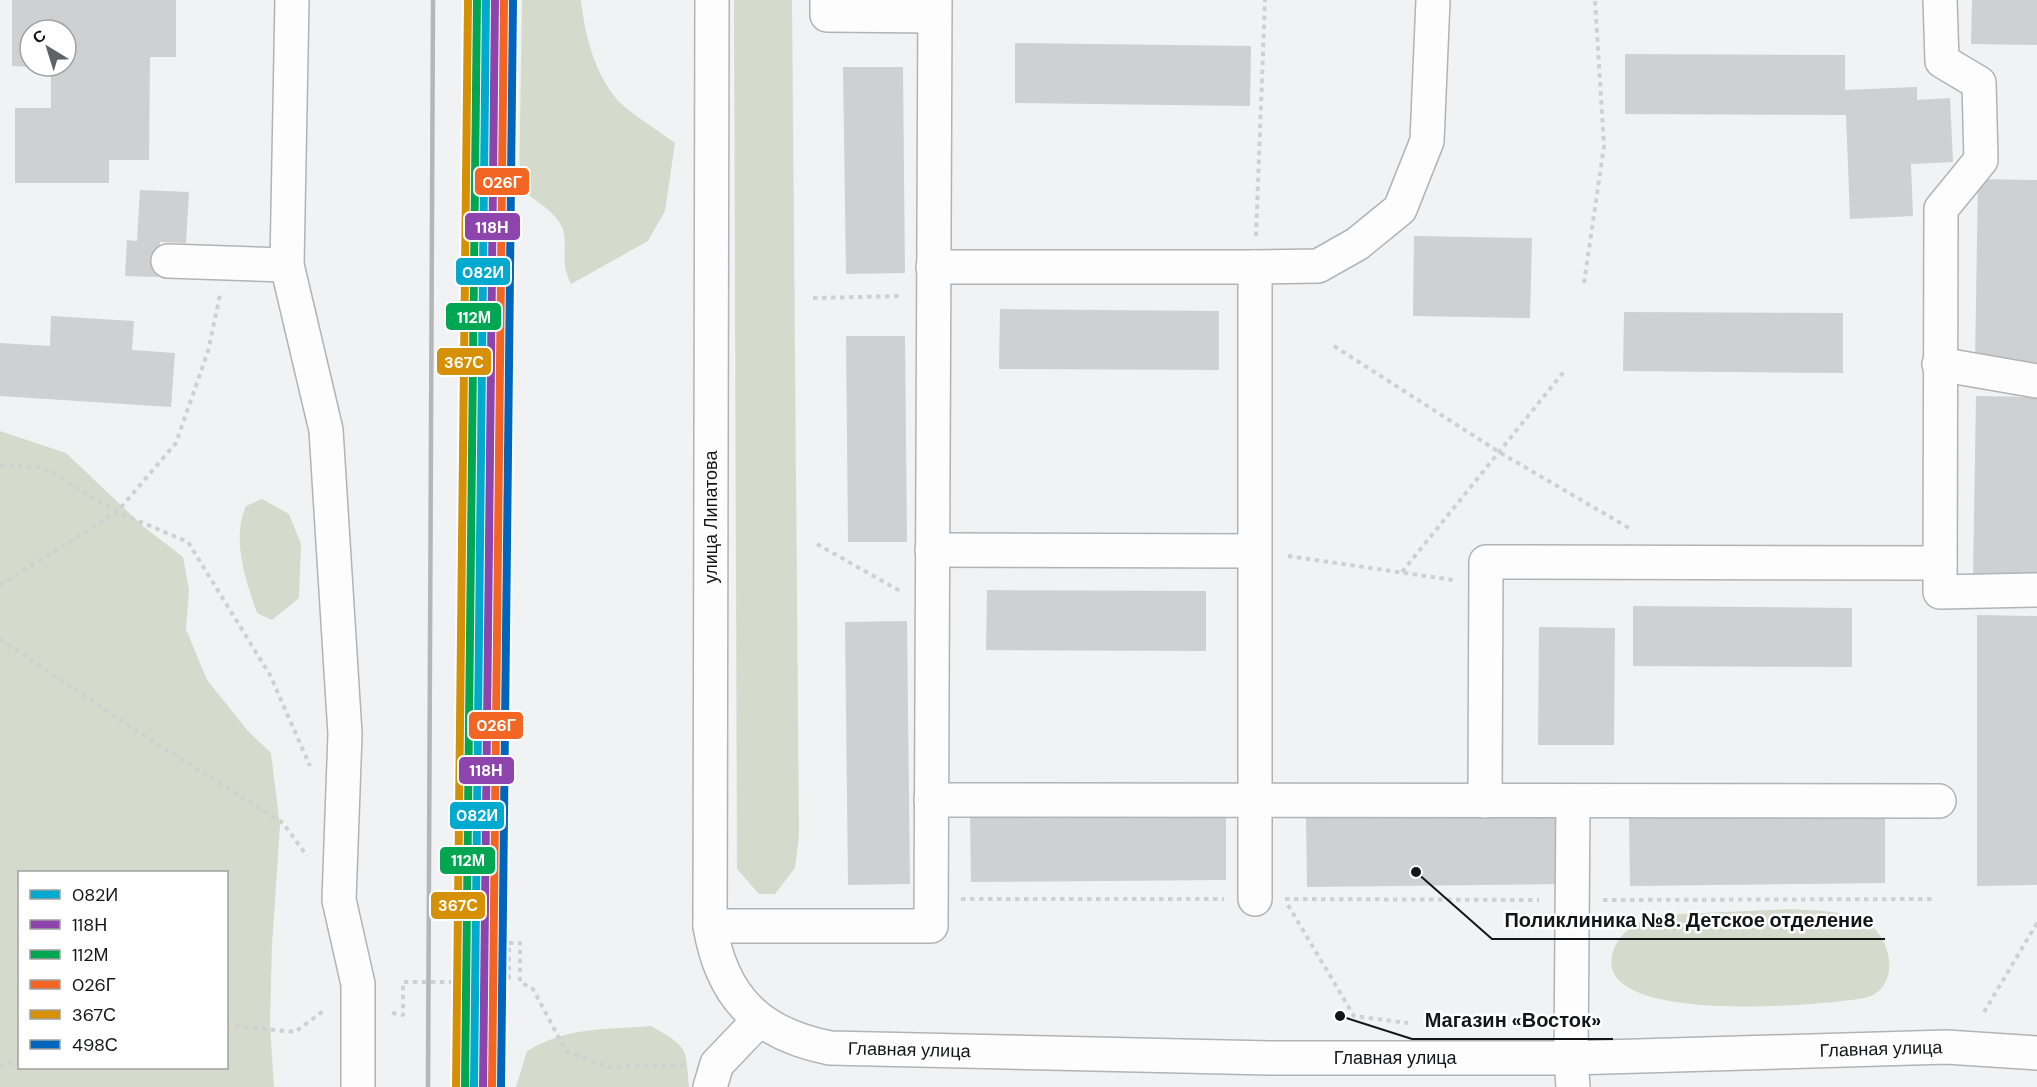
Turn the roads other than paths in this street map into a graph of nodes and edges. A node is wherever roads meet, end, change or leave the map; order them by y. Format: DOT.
graph roads {
  1 [pos="292,0"];
  2 [pos="712,0"];
  3 [pos="827,0"];
  4 [pos="1433,0"];
  5 [pos="1940,0"];
  6 [pos="934,8"];
  7 [pos="168,261"];
  8 [pos="287,265"];
  9 [pos="1255,267"];
  10 [pos="933,281"];
  11 [pos="1939,364"];
  12 [pos="2037,381"];
  13 [pos="932,550"];
  14 [pos="1254,551"];
  15 [pos="1940,563"];
  16 [pos="2037,590"];
  17 [pos="931,800"];
  18 [pos="1253,800"];
  19 [pos="1485,801"];
  20 [pos="1573,801"];
  21 [pos="1939,801"];
  22 [pos="1270,899"];
  23 [pos="710,926"];
  24 [pos="759,1020"];
  25 [pos="2037,1053"];
  26 [pos="1269,1072"];
  27 [pos="1572,1072"];
  28 [pos="714,1076"];
  29 [pos="358,1087"];
  1 -- 8 [label="street"];
  2 -- 23 [label="street, улица Липатова"];
  3 -- 6 [label="street"];
  4 -- 9 [label="street"];
  5 -- 11 [label="street"];
  6 -- 10 [label="street"];
  7 -- 8 [label="street"];
  8 -- 29 [label="street"];
  9 -- 10 [label="street"];
  9 -- 14 [label="street"];
  10 -- 13 [label="street"];
  11 -- 12 [label="street"];
  11 -- 15 [label="street"];
  13 -- 14 [label="street"];
  13 -- 17 [label="street"];
  14 -- 18 [label="street"];
  15 -- 16 [label="street"];
  15 -- 19 [label="street"];
  17 -- 18 [label="street"];
  17 -- 23 [label="street"];
  18 -- 19 [label="street"];
  18 -- 22 [label="street"];
  19 -- 20 [label="street"];
  20 -- 21 [label="street"];
  20 -- 27 [label="street"];
  23 -- 24 [label="street, улица Липатова"];
  24 -- 26 [label="street, Главная улица"];
  24 -- 28 [label="street"];
  25 -- 27 [label="street, Главная улица"];
  26 -- 27 [label="street, Главная улица"];
}
